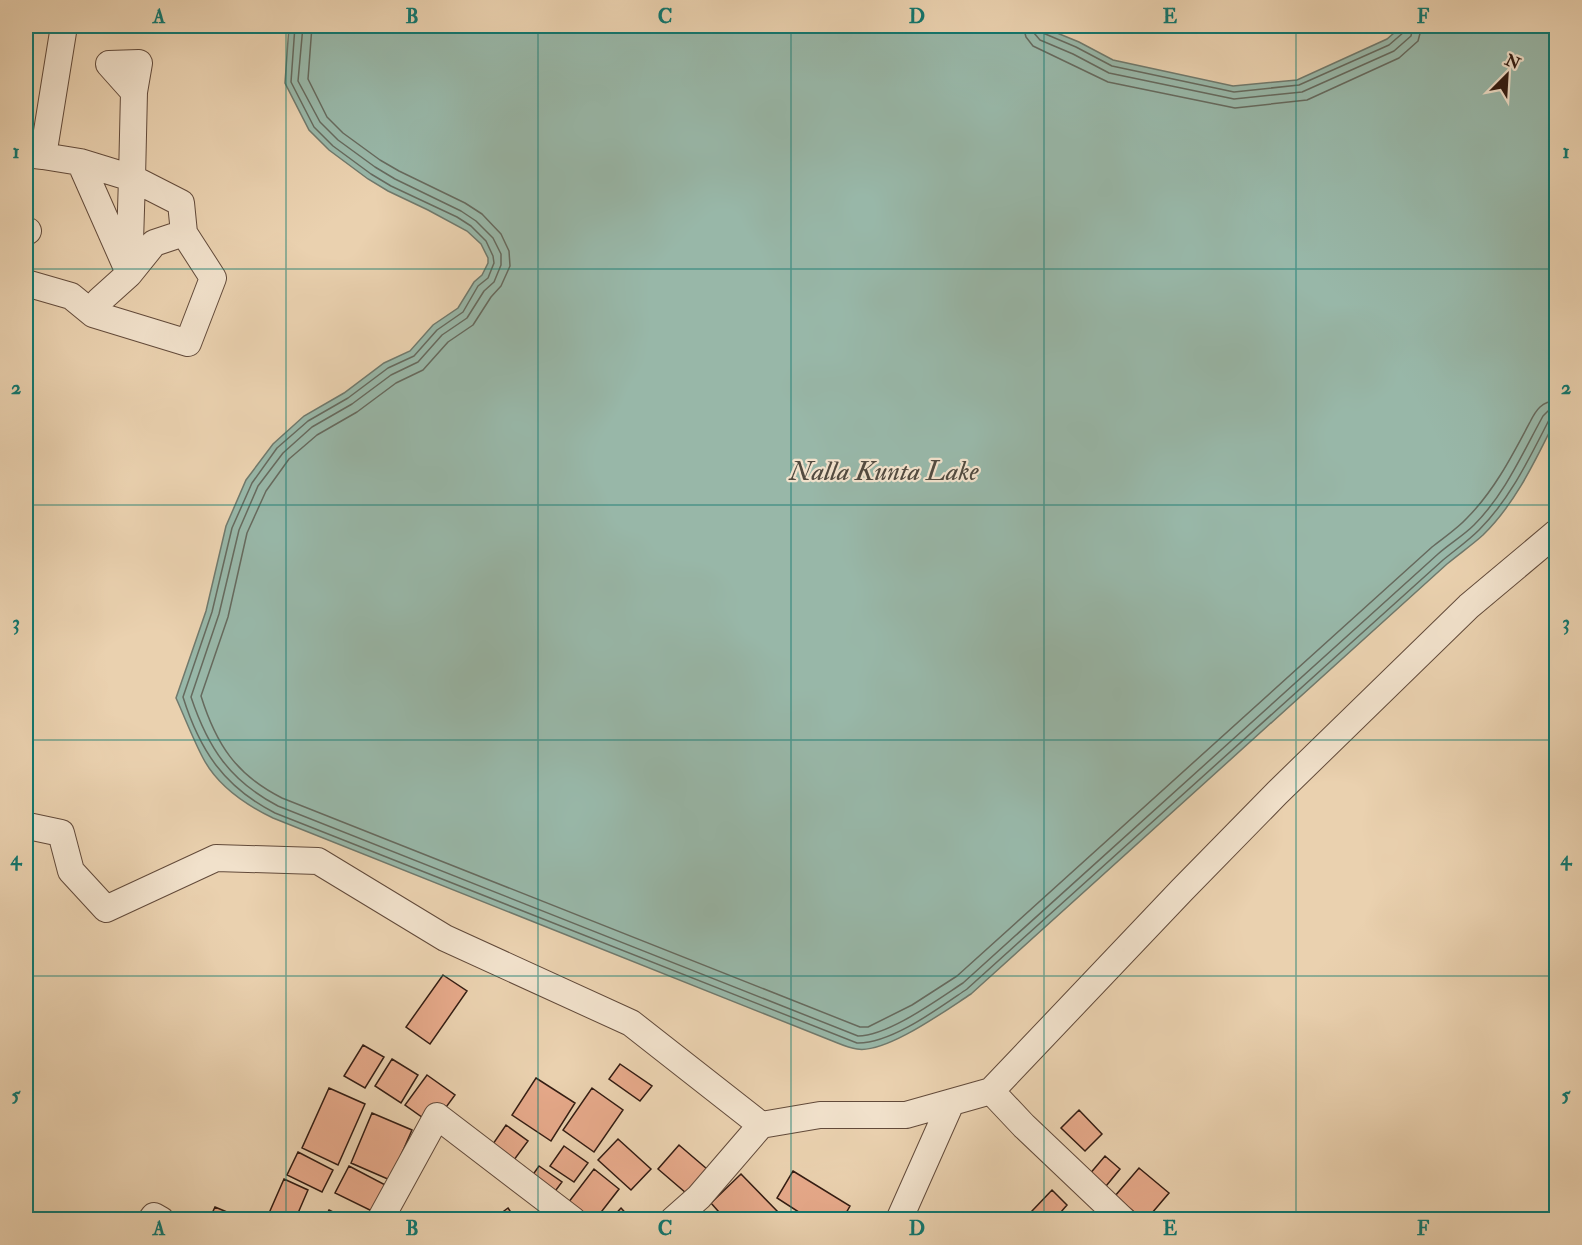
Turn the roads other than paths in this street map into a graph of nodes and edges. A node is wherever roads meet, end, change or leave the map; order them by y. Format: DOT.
graph roads {
  1 [pos="64,26"];
  2 [pos="134,92"];
  3 [pos="34,155"];
  4 [pos="80,162"];
  5 [pos="132,178"];
  6 [pos="184,233"];
  7 [pos="129,274"];
  8 [pos="26,283"];
  9 [pos="93,314"];
  10 [pos="1557,534"];
  11 [pos="26,827"];
  12 [pos="992,1092"];
  13 [pos="951,1103"];
  14 [pos="761,1125"];
  15 [pos="151,1220"];
  16 [pos="161,1220"];
  17 [pos="380,1220"];
  18 [pos="573,1220"];
  19 [pos="673,1220"];
  20 [pos="899,1220"];
  21 [pos="1123,1220"];
  1 -- 3 [label="street"];
  2 -- 5 [label="street"];
  3 -- 4 [label="street"];
  4 -- 5 [label="street"];
  4 -- 7 [label="street"];
  5 -- 6 [label="street"];
  5 -- 7 [label="street"];
  6 -- 7 [label="street"];
  6 -- 9 [label="street"];
  7 -- 9 [label="street"];
  8 -- 9 [label="street"];
  10 -- 12 [label="street"];
  11 -- 14 [label="street"];
  12 -- 13 [label="street"];
  12 -- 21 [label="street"];
  13 -- 14 [label="street"];
  13 -- 20 [label="street"];
  14 -- 19 [label="street"];
  15 -- 16 [label="street"];
  17 -- 18 [label="street"];
}
